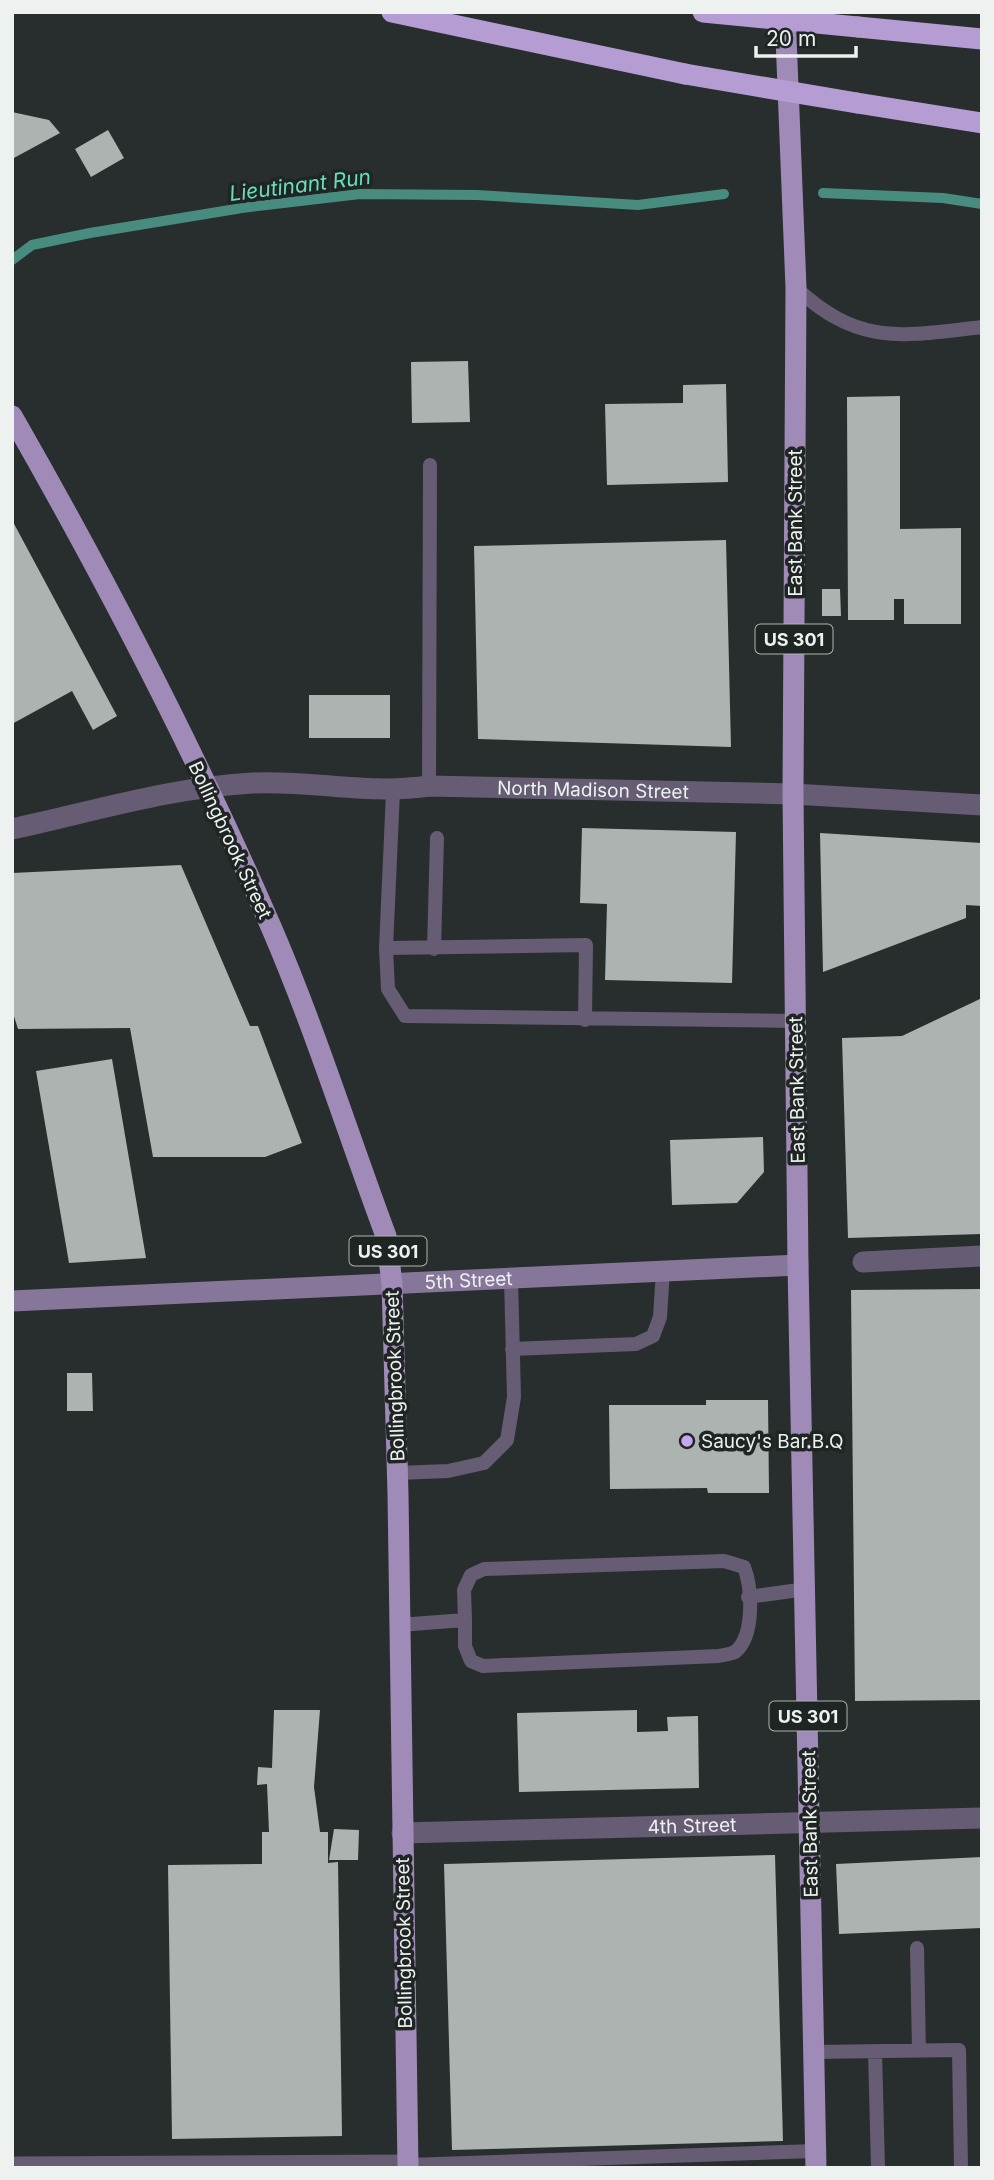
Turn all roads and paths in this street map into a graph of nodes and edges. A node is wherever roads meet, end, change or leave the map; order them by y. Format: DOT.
graph roads {
  1 [pos="392,12"];
  2 [pos="703,12"];
  3 [pos="785,12"];
  4 [pos="982,39"];
  5 [pos="982,123"];
  6 [pos="796,288"];
  7 [pos="982,327"];
  8 [pos="12,416"];
  9 [pos="430,465"];
  10 [pos="429,786"];
  11 [pos="206,788"];
  12 [pos="393,792"];
  13 [pos="793,794"];
  14 [pos="982,805"];
  15 [pos="12,829"];
  16 [pos="437,838"];
  17 [pos="386,948"];
  18 [pos="434,949"];
  19 [pos="584,1020"];
  20 [pos="797,1021"];
  21 [pos="982,1256"];
  22 [pos="863,1262"];
  23 [pos="798,1265"];
  24 [pos="663,1271"];
  25 [pos="511,1278"];
  26 [pos="392,1283"];
  27 [pos="12,1301"];
  28 [pos="512,1349"];
  29 [pos="397,1473"];
  30 [pos="806,1590"];
  31 [pos="748,1597"];
  32 [pos="465,1620"];
  33 [pos="399,1625"];
  34 [pos="982,1818"];
  35 [pos="811,1823"];
  36 [pos="402,1833"];
  37 [pos="917,1948"];
  38 [pos="875,2051"];
  39 [pos="919,2051"];
  40 [pos="814,2052"];
  41 [pos="816,2160"];
  42 [pos="408,2166"];
  43 [pos="12,2167"];
  44 [pos="147,2167"];
  45 [pos="878,2168"];
  46 [pos="961,2168"];
  1 -- 5 [label="highway, bridge"];
  2 -- 4 [label="highway, bridge"];
  3 -- 6 [label="main road, East Bank Street / US 301"];
  6 -- 7 [label="lane"];
  6 -- 13 [label="main road, East Bank Street / US 301"];
  8 -- 11 [label="main road, Bollingbrook Street / US 301"];
  9 -- 10 [label="lane"];
  10 -- 12 [label="street, North Madison Street"];
  10 -- 13 [label="street, North Madison Street"];
  11 -- 12 [label="street, North Madison Street"];
  11 -- 15 [label="street, North Madison Street"];
  11 -- 26 [label="main road, Bollingbrook Street / US 301"];
  12 -- 17 [label="lane"];
  13 -- 14 [label="street, North Madison Street"];
  13 -- 20 [label="main road, East Bank Street / US 301"];
  16 -- 18 [label="lane"];
  17 -- 18 [label="lane"];
  17 -- 19 [label="lane"];
  18 -- 19 [label="lane"];
  19 -- 20 [label="lane"];
  20 -- 23 [label="main road, East Bank Street / US 301"];
  21 -- 22 [label="street"];
  23 -- 24 [label="street, 5th Street"];
  23 -- 30 [label="main road, East Bank Street / US 301"];
  24 -- 25 [label="street, 5th Street"];
  24 -- 28 [label="lane"];
  25 -- 26 [label="street, 5th Street"];
  25 -- 28 [label="lane"];
  26 -- 27 [label="street, 5th Street"];
  26 -- 29 [label="main road, Bollingbrook Street / US 301"];
  28 -- 29 [label="lane"];
  29 -- 33 [label="main road, Bollingbrook Street / US 301"];
  30 -- 31 [label="lane"];
  30 -- 35 [label="main road, East Bank Street / US 301"];
  31 -- 32 [label="lane"];
  31 -- 32 [label="lane"];
  32 -- 33 [label="lane"];
  33 -- 36 [label="main road, Bollingbrook Street / US 301"];
  34 -- 35 [label="street, 4th Street"];
  35 -- 36 [label="street, 4th Street"];
  35 -- 40 [label="main road, East Bank Street / US 301"];
  36 -- 42 [label="main road, Bollingbrook Street / US 301"];
  37 -- 39 [label="lane"];
  38 -- 39 [label="lane"];
  38 -- 40 [label="lane"];
  38 -- 45 [label="lane"];
  39 -- 46 [label="lane"];
  40 -- 41 [label="main road, East Bank Street / US 301"];
  41 -- 42 [label="lane"];
  42 -- 44 [label="street"];
  43 -- 44 [label="street"];
}
